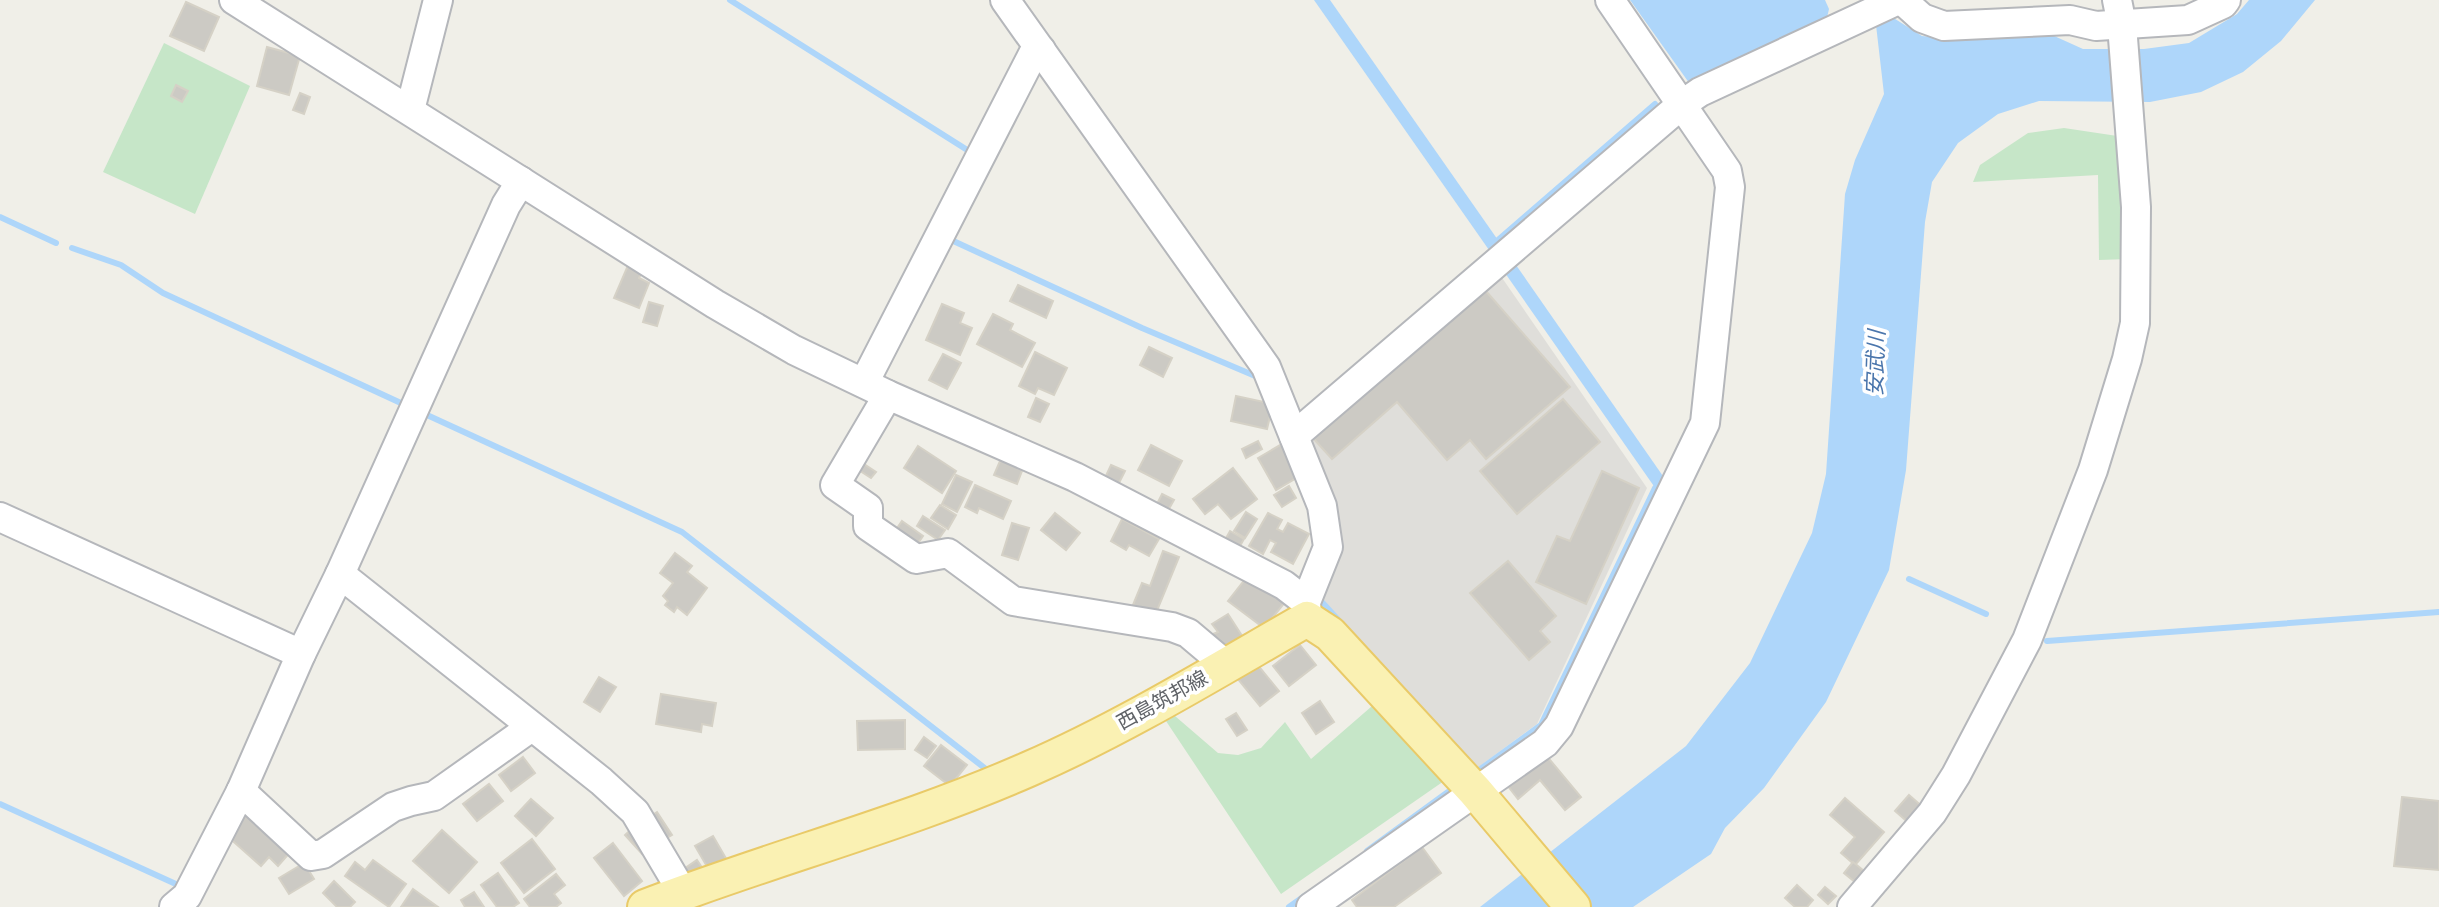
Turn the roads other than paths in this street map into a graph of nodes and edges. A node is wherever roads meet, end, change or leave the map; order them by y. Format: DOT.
graph roads {
  1 [pos="234,0"];
  2 [pos="438,0"];
  3 [pos="1005,0"];
  4 [pos="1610,0"];
  5 [pos="1900,0"];
  6 [pos="2226,0"];
  7 [pos="2120,19"];
  8 [pos="1041,50"];
  9 [pos="1681,105"];
  10 [pos="410,110"];
  11 [pos="521,181"];
  12 [pos="876,389"];
  13 [pos="1294,436"];
  14 [pos="0,517"];
  15 [pos="340,574"];
  16 [pos="1307,611"];
  17 [pos="301,654"];
  18 [pos="1226,665"];
  19 [pos="530,728"];
  20 [pos="241,791"];
  21 [pos="1475,791"];
  22 [pos="662,902"];
  23 [pos="174,907"];
  24 [pos="1311,907"];
  25 [pos="1573,907"];
  26 [pos="1852,907"];
  1 -- 10 [label="street"];
  2 -- 10 [label="street"];
  3 -- 8 [label="street"];
  4 -- 9 [label="street"];
  5 -- 7 [label="street"];
  5 -- 9 [label="street"];
  6 -- 7 [label="street"];
  7 -- 26 [label="street"];
  8 -- 12 [label="street"];
  8 -- 13 [label="street"];
  9 -- 13 [label="street"];
  9 -- 21 [label="street"];
  10 -- 11 [label="street"];
  11 -- 12 [label="street"];
  11 -- 15 [label="street"];
  12 -- 16 [label="street"];
  12 -- 18 [label="street"];
  13 -- 16 [label="street"];
  14 -- 17 [label="street"];
  15 -- 17 [label="street"];
  15 -- 19 [label="street"];
  16 -- 18 [label="main road, 西島筑邦線"];
  16 -- 21 [label="main road"];
  17 -- 20 [label="street"];
  18 -- 22 [label="main road, 西島筑邦線"];
  19 -- 20 [label="street"];
  19 -- 22 [label="street"];
  20 -- 23 [label="street"];
  21 -- 24 [label="street"];
  21 -- 25 [label="main road"];
}
